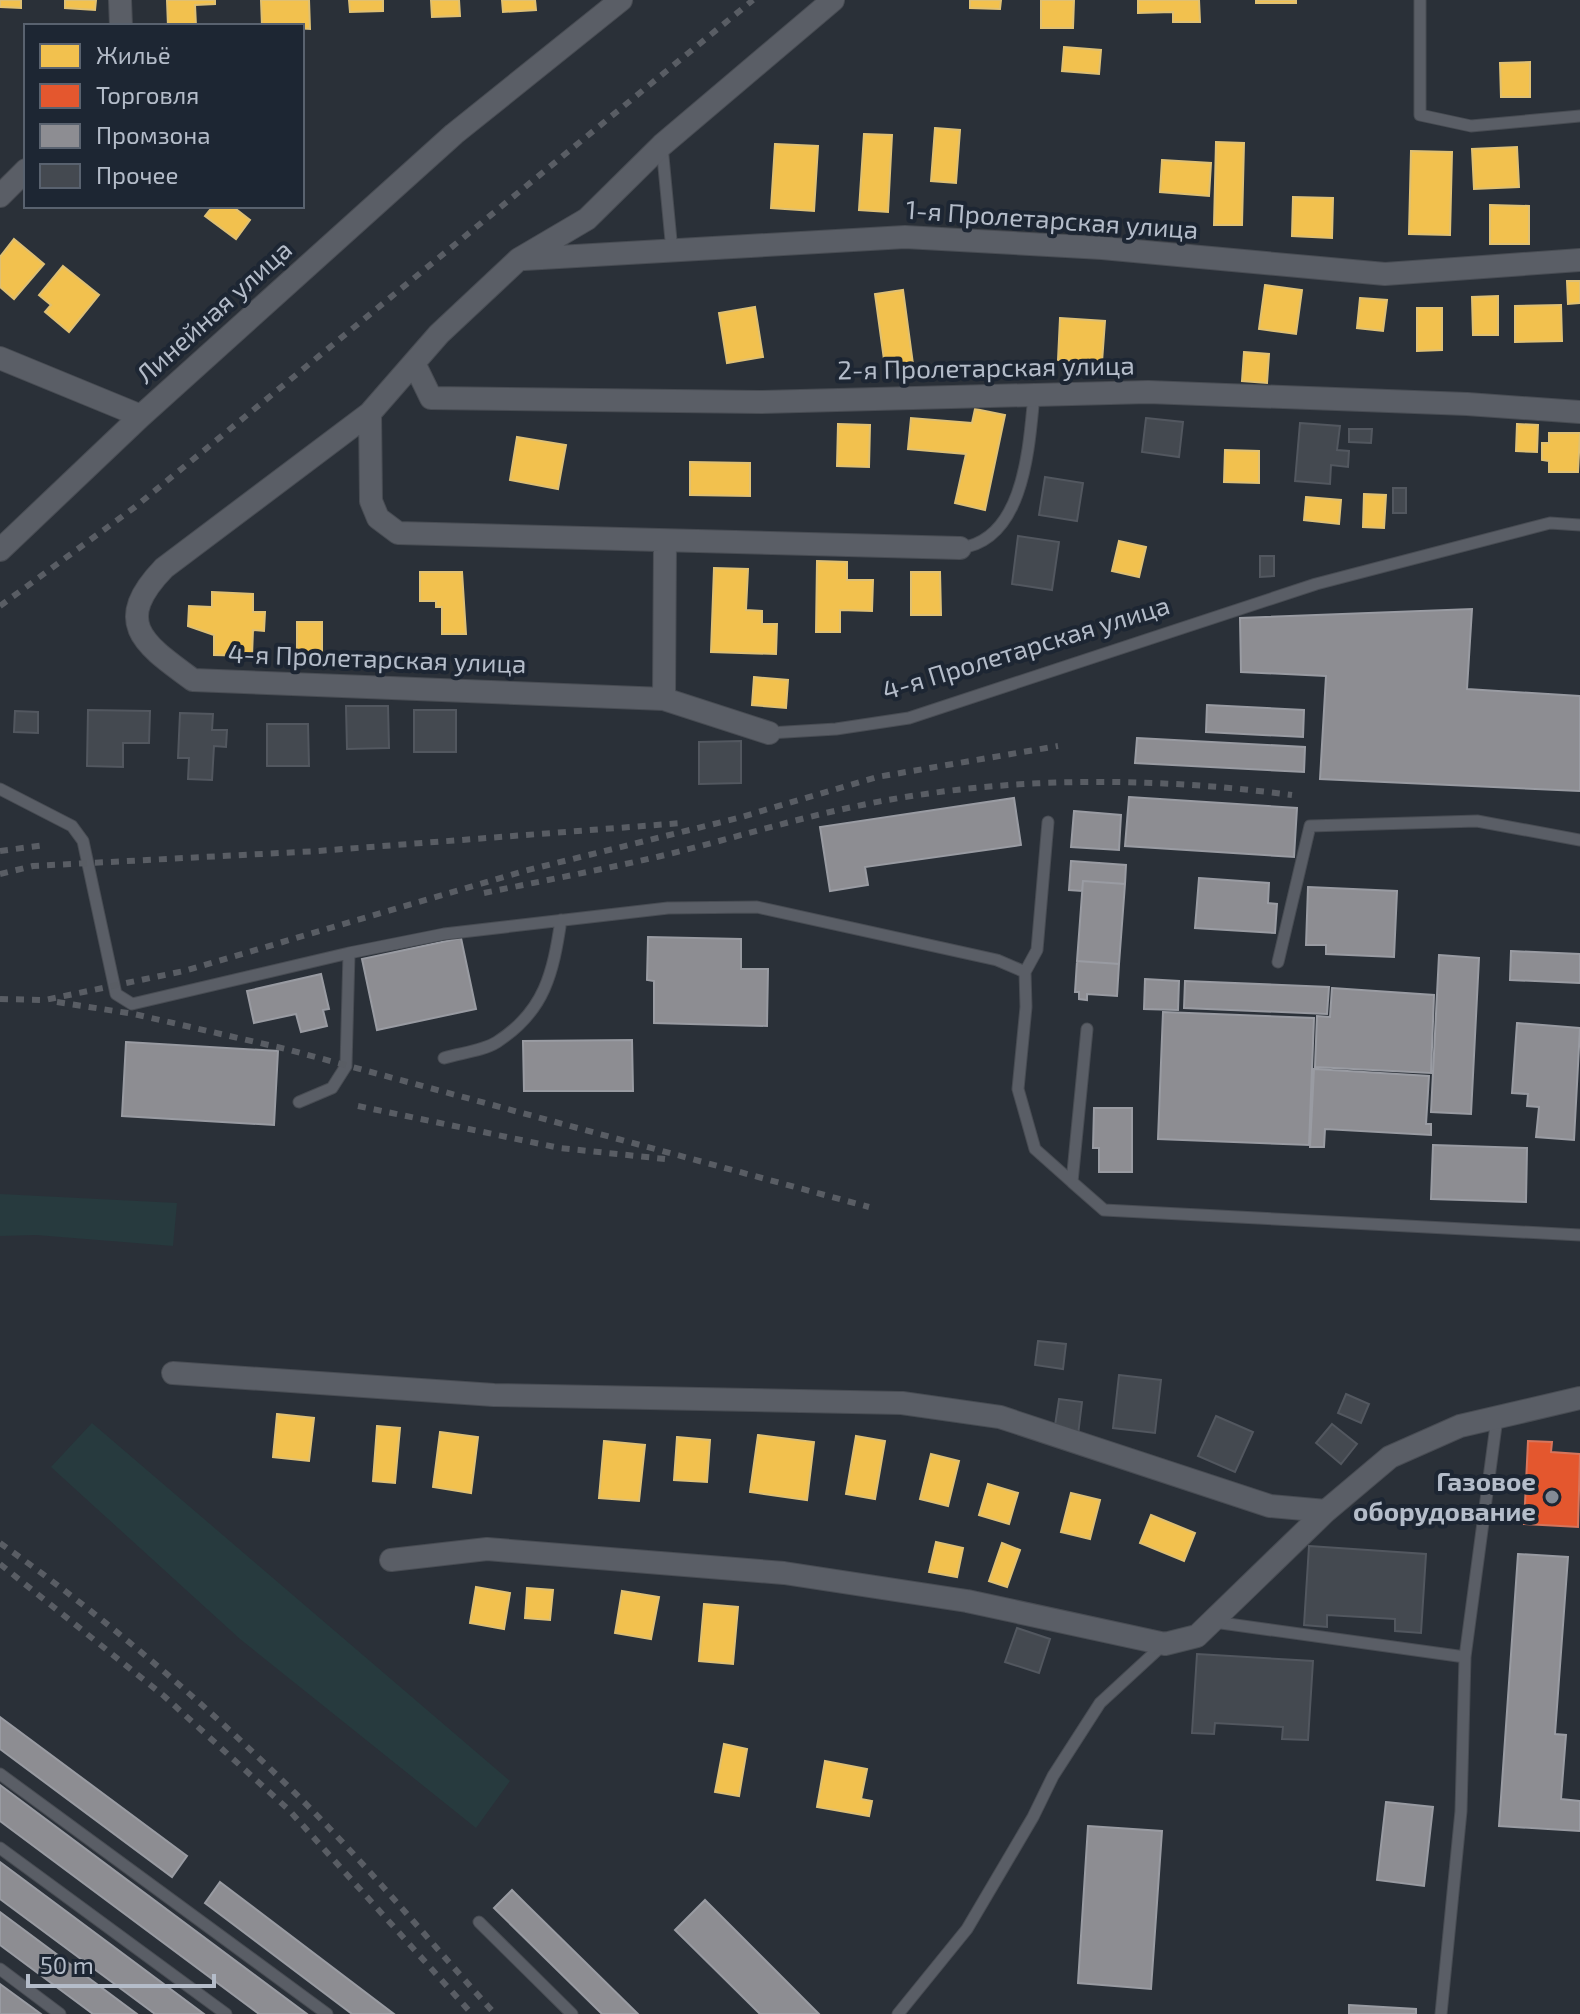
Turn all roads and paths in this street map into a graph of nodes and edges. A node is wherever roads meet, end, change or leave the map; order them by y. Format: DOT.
graph roads {
  1 [pos="120,0"];
  2 [pos="621,0"];
  3 [pos="833,0"];
  4 [pos="1420,0"];
  5 [pos="121,24"];
  6 [pos="1580,116"];
  7 [pos="662,145"];
  8 [pos="24,172"];
  9 [pos="0,196"];
  10 [pos="672,251"];
  11 [pos="519,259"];
  12 [pos="1580,260"];
  13 [pos="0,358"];
  14 [pos="414,363"];
  15 [pos="1034,395"];
  16 [pos="1580,412"];
  17 [pos="370,413"];
  18 [pos="141,416"];
  19 [pos="1580,525"];
  20 [pos="665,541"];
  21 [pos="960,548"];
  22 [pos="0,550"];
  23 [pos="664,699"];
  24 [pos="769,733"];
  25 [pos="0,789"];
  26 [pos="1048,822"];
  27 [pos="1580,840"];
  28 [pos="561,920"];
  29 [pos="349,953"];
  30 [pos="1278,962"];
  31 [pos="1025,972"];
  32 [pos="1087,1029"];
  33 [pos="444,1058"];
  34 [pos="299,1102"];
  35 [pos="1072,1182"];
  36 [pos="1580,1235"];
  37 [pos="173,1373"];
  38 [pos="1580,1398"];
  39 [pos="1497,1417"];
  40 [pos="1326,1511"];
  41 [pos="391,1560"];
  42 [pos="1214,1622"];
  43 [pos="1165,1644"];
  44 [pos="1465,1657"];
  45 [pos="0,1774"];
  46 [pos="0,1848"];
  47 [pos="479,1922"];
  48 [pos="0,1969"];
  49 [pos="60,2014"];
  50 [pos="226,2014"];
  51 [pos="327,2014"];
  52 [pos="572,2014"];
  53 [pos="898,2014"];
  54 [pos="1441,2014"];
  1 -- 5 [label="street"];
  2 -- 18 [label="street, Линейная улица"];
  3 -- 7 [label="street"];
  4 -- 6 [label="lane"];
  7 -- 10 [label="lane"];
  7 -- 11 [label="street"];
  8 -- 9 [label="street"];
  10 -- 11 [label="street, 1-я Пролетарская улица"];
  10 -- 12 [label="street, 1-я Пролетарская улица"];
  11 -- 14 [label="street"];
  13 -- 18 [label="street"];
  14 -- 15 [label="street, 2-я Пролетарская улица"];
  14 -- 17 [label="street"];
  15 -- 16 [label="street, 2-я Пролетарская улица"];
  15 -- 21 [label="lane"];
  17 -- 20 [label="street"];
  17 -- 23 [label="street, 4-я Пролетарская улица"];
  18 -- 22 [label="street, Линейная улица"];
  19 -- 24 [label="lane, 4-я Пролетарская улица"];
  20 -- 21 [label="street"];
  20 -- 23 [label="street"];
  23 -- 24 [label="street, 4-я Пролетарская улица"];
  25 -- 29 [label="lane"];
  26 -- 31 [label="lane"];
  27 -- 30 [label="lane"];
  28 -- 29 [label="lane"];
  28 -- 31 [label="lane"];
  28 -- 33 [label="lane"];
  29 -- 34 [label="lane"];
  31 -- 35 [label="lane"];
  32 -- 35 [label="lane"];
  35 -- 36 [label="lane"];
  37 -- 40 [label="street"];
  38 -- 39 [label="street"];
  39 -- 40 [label="street"];
  39 -- 44 [label="lane"];
  40 -- 42 [label="street"];
  41 -- 43 [label="street"];
  42 -- 43 [label="street"];
  42 -- 44 [label="lane"];
  43 -- 53 [label="lane"];
  44 -- 54 [label="lane"];
  45 -- 51 [label="lane"];
  46 -- 50 [label="lane"];
  47 -- 52 [label="lane"];
  48 -- 49 [label="lane"];
}
